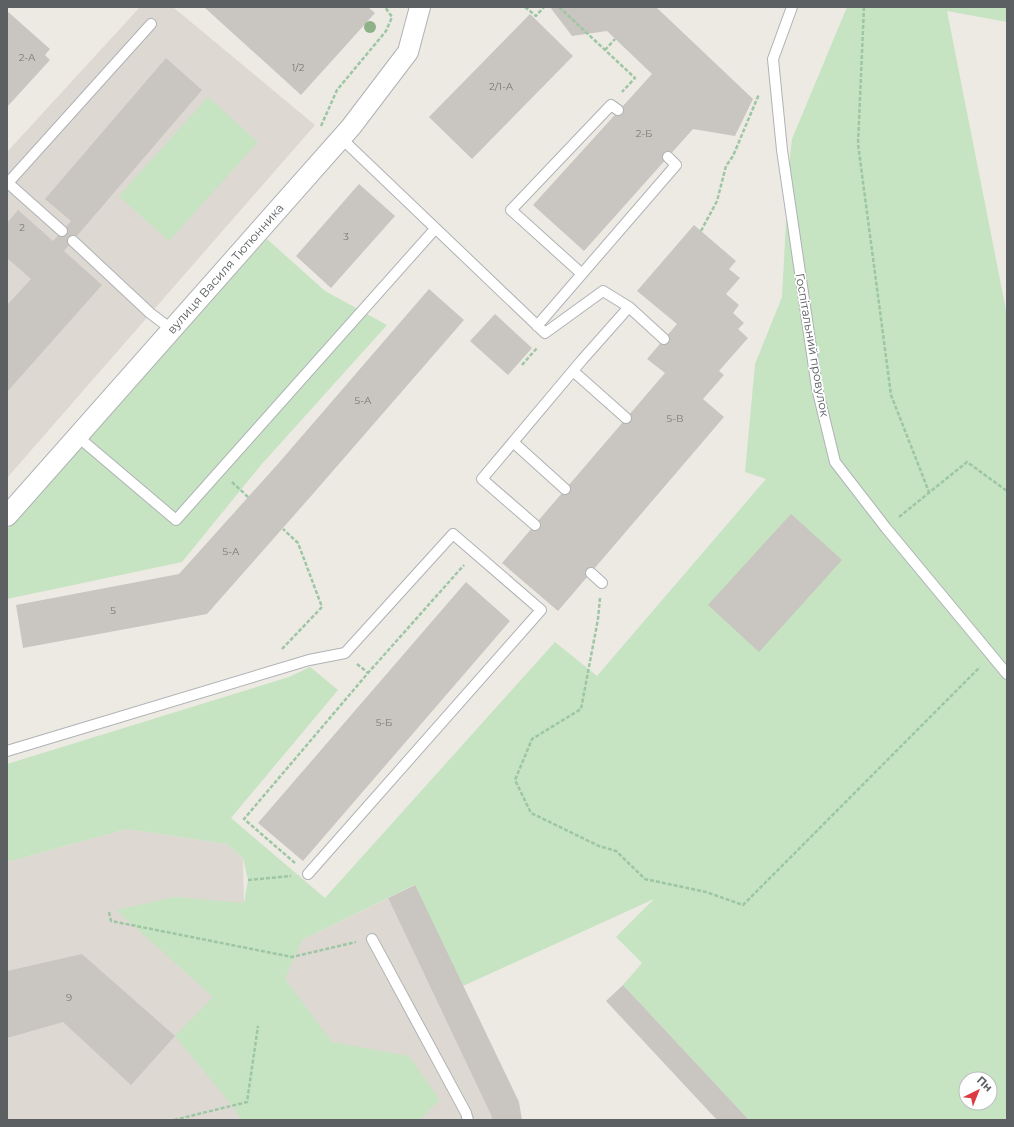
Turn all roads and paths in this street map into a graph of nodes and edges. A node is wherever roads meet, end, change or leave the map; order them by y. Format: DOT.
graph roads {
  1 [pos="385,7"];
  2 [pos="420,7"];
  3 [pos="525,7"];
  4 [pos="544,7"];
  5 [pos="559,7"];
  6 [pos="792,7"];
  7 [pos="864,7"];
  8 [pos="151,24"];
  9 [pos="615,39"];
  10 [pos="605,50"];
  11 [pos="773,59"];
  12 [pos="615,108"];
  13 [pos="319,130"];
  14 [pos="341,138"];
  15 [pos="668,157"];
  16 [pos="8,184"];
  17 [pos="435,229"];
  18 [pos="62,231"];
  19 [pos="701,231"];
  20 [pos="73,241"];
  21 [pos="582,274"];
  22 [pos="629,307"];
  23 [pos="537,326"];
  24 [pos="171,330"];
  25 [pos="664,338"];
  26 [pos="573,371"];
  27 [pos="626,418"];
  28 [pos="77,436"];
  29 [pos="513,442"];
  30 [pos="240,490"];
  31 [pos="565,490"];
  32 [pos="1007,491"];
  33 [pos="929,492"];
  34 [pos="248,497"];
  35 [pos="7,516"];
  36 [pos="535,525"];
  37 [pos="886,528"];
  38 [pos="283,529"];
  39 [pos="475,552"];
  40 [pos="591,573"];
  41 [pos="602,583"];
  42 [pos="282,650"];
  43 [pos="991,655"];
  44 [pos="1007,674"];
  45 [pos="7,751"];
  46 [pos="308,874"];
  47 [pos="248,880"];
  48 [pos="108,912"];
  49 [pos="372,939"];
  50 [pos="258,1026"];
  51 [pos="174,1120"];
  52 [pos="468,1120"];
  1 -- 13 [label="path"];
  2 -- 14 [label="street, вулиця Василя Тютюнника"];
  3 -- 4 [label="path"];
  5 -- 10 [label="path"];
  6 -- 11 [label="lane, Госпітальний провулок"];
  7 -- 33 [label="path"];
  8 -- 16 [label="lane"];
  9 -- 10 [label="path"];
  10 -- 12 [label="path"];
  11 -- 19 [label="path"];
  11 -- 37 [label="lane, Госпітальний провулок"];
  12 -- 21 [label="lane"];
  14 -- 17 [label="lane"];
  14 -- 24 [label="street, вулиця Василя Тютюнника"];
  15 -- 21 [label="lane"];
  16 -- 18 [label="lane"];
  17 -- 23 [label="lane"];
  17 -- 28 [label="lane"];
  20 -- 24 [label="lane"];
  21 -- 23 [label="lane"];
  22 -- 23 [label="lane"];
  22 -- 25 [label="lane"];
  22 -- 26 [label="lane"];
  24 -- 28 [label="street, вулиця Василя Тютюнника"];
  26 -- 27 [label="lane"];
  26 -- 29 [label="lane"];
  28 -- 35 [label="street, вулиця Василя Тютюнника"];
  29 -- 31 [label="lane"];
  29 -- 36 [label="lane"];
  30 -- 34 [label="path"];
  32 -- 33 [label="path"];
  33 -- 37 [label="path"];
  37 -- 43 [label="lane, Госпітальний провулок"];
  38 -- 42 [label="path"];
  39 -- 45 [label="lane"];
  39 -- 46 [label="path"];
  39 -- 46 [label="lane"];
  40 -- 41 [label="lane"];
  41 -- 43 [label="path"];
  43 -- 44 [label="lane, Госпітальний провулок"];
  46 -- 47 [label="path"];
  48 -- 49 [label="path"];
  49 -- 52 [label="lane"];
  50 -- 51 [label="path"];
}
